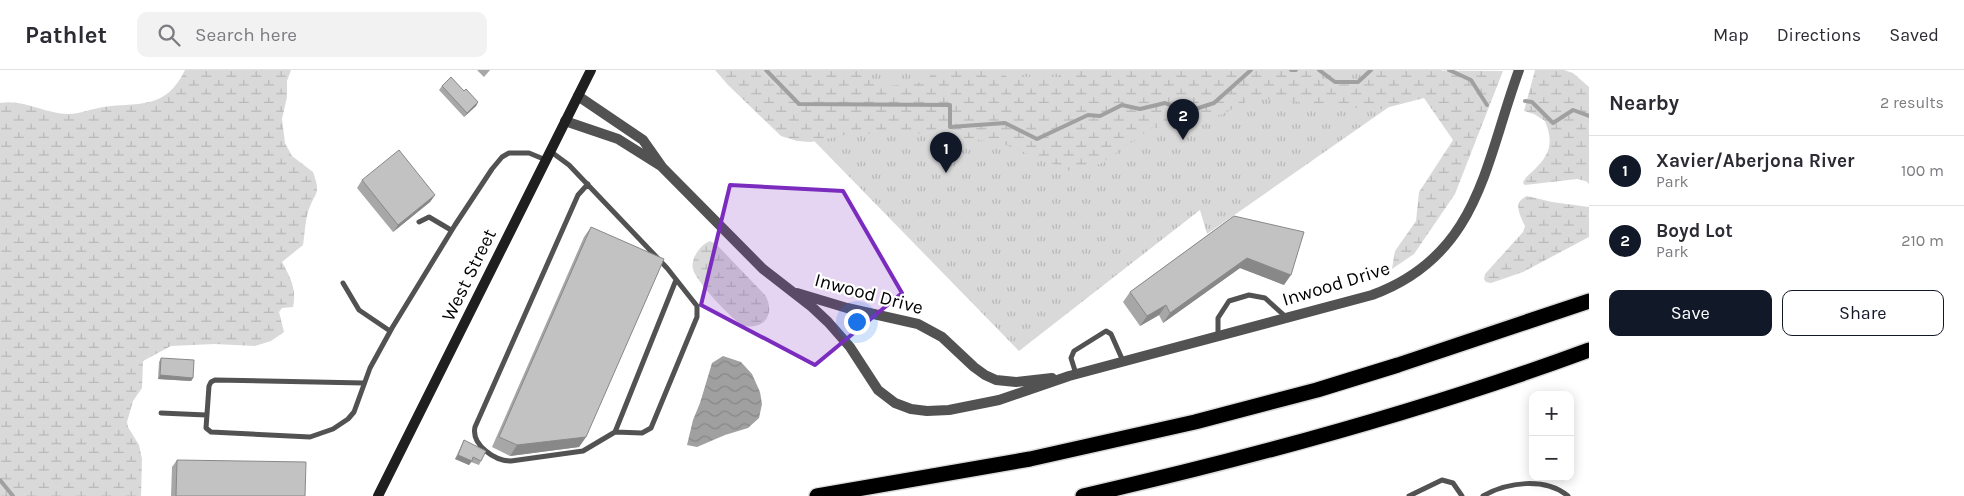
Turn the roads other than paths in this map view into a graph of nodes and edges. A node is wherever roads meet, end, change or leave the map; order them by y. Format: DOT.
graph roads {
  1 [pos="591,70"];
  2 [pos="1519,70"];
  3 [pos="578,96"];
  4 [pos="565,121"];
  5 [pos="548,156"];
  6 [pos="662,167"];
  7 [pos="588,184"];
  8 [pos="419,222"];
  9 [pos="451,230"];
  10 [pos="676,280"];
  11 [pos="343,283"];
  12 [pos="792,292"];
  13 [pos="1589,301"];
  14 [pos="1287,318"];
  15 [pos="390,331"];
  16 [pos="1218,336"];
  17 [pos="1589,350"];
  18 [pos="1123,361"];
  19 [pos="1072,375"];
  20 [pos="364,383"];
  21 [pos="161,413"];
  22 [pos="206,415"];
  23 [pos="615,432"];
  24 [pos="378,496"];
  25 [pos="817,496"];
  26 [pos="1083,496"];
  27 [pos="1409,496"];
  28 [pos="1462,496"];
  29 [pos="1483,496"];
  30 [pos="1568,496"];
  1 -- 3 [label="main road, West Street"];
  2 -- 14 [label="street, Inwood Drive"];
  3 -- 4 [label="main road, West Street"];
  3 -- 6 [label="street, Inwood Drive"];
  4 -- 5 [label="main road, West Street"];
  4 -- 6 [label="street, Inwood Drive"];
  5 -- 7 [label="lane"];
  5 -- 9 [label="lane"];
  5 -- 24 [label="main road, West Street"];
  6 -- 12 [label="street, Inwood Drive"];
  7 -- 10 [label="lane"];
  7 -- 23 [label="lane"];
  8 -- 9 [label="lane"];
  9 -- 15 [label="lane"];
  10 -- 23 [label="lane"];
  10 -- 23 [label="lane"];
  11 -- 15 [label="lane"];
  12 -- 19 [label="street, Inwood Drive"];
  12 -- 19 [label="street, Inwood Drive"];
  13 -- 25 [label="highway"];
  14 -- 16 [label="street, Inwood Drive"];
  14 -- 16 [label="lane"];
  15 -- 20 [label="lane"];
  16 -- 18 [label="street, Inwood Drive"];
  17 -- 26 [label="highway"];
  18 -- 19 [label="street, Inwood Drive"];
  18 -- 19 [label="lane"];
  20 -- 22 [label="lane"];
  20 -- 22 [label="lane"];
  21 -- 22 [label="lane"];
  27 -- 28 [label="lane"];
  29 -- 30 [label="lane"];
}
